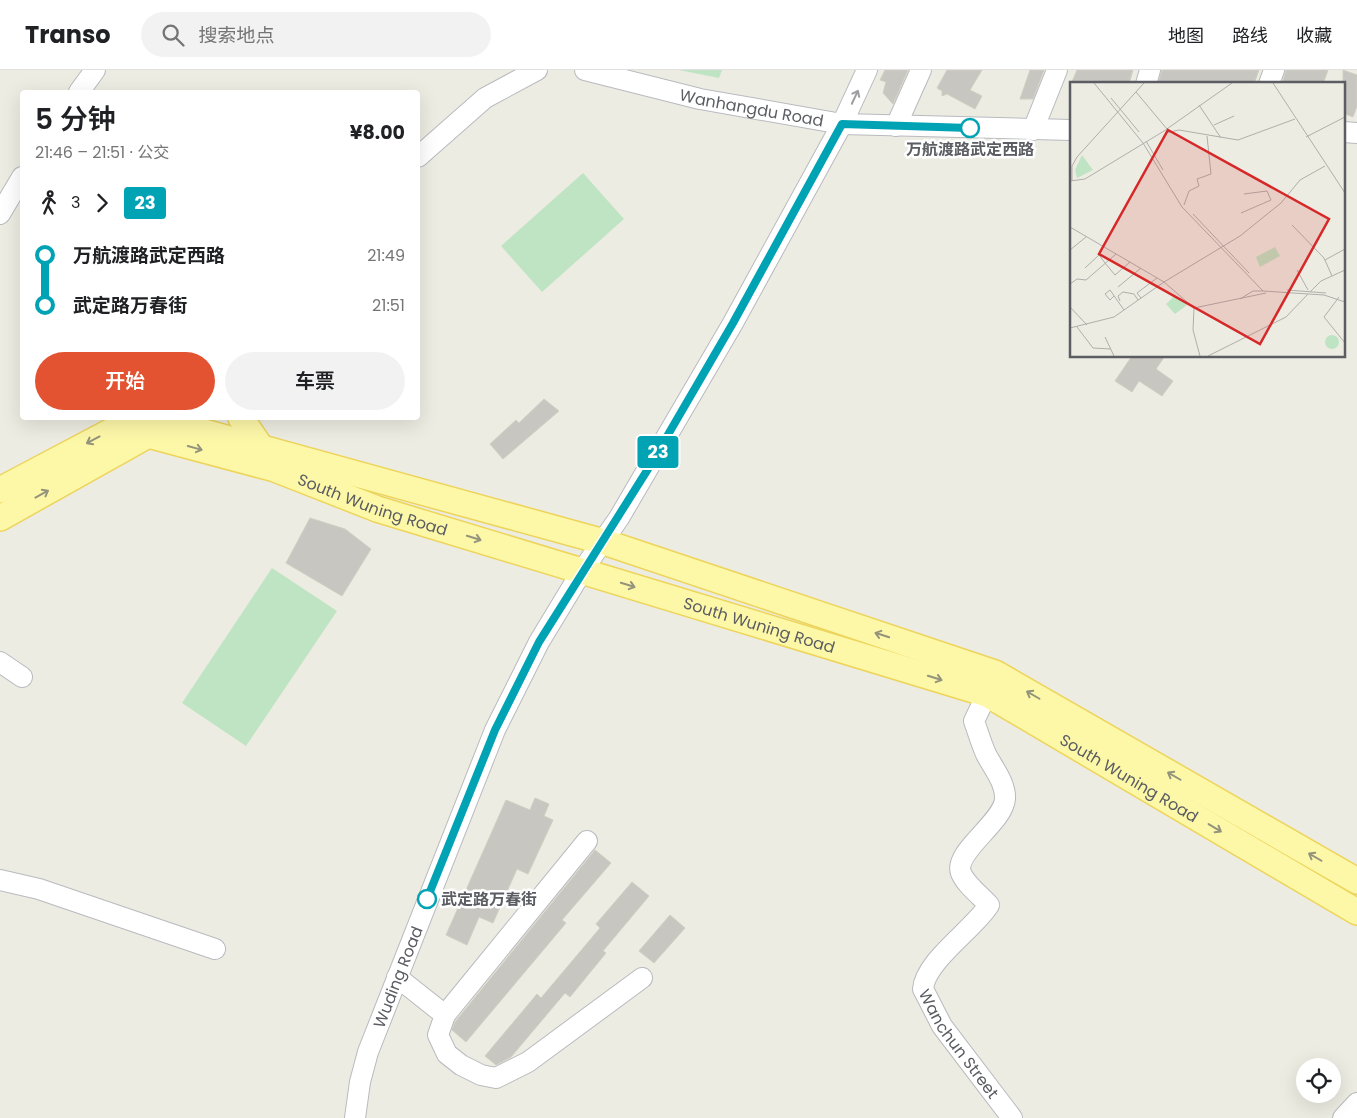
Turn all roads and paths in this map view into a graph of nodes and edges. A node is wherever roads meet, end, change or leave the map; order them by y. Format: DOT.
graph roads {
  1 [pos="95,70"];
  2 [pos="536,70"];
  3 [pos="584,70"];
  4 [pos="867,70"];
  5 [pos="921,70"];
  6 [pos="1057,70"];
  7 [pos="1274,70"];
  8 [pos="1270,82"];
  9 [pos="80,90"];
  10 [pos="842,124"];
  11 [pos="896,126"];
  12 [pos="1034,130"];
  13 [pos="1070,130"];
  14 [pos="1344,132"];
  15 [pos="1357,133"];
  16 [pos="420,155"];
  17 [pos="20,180"];
  18 [pos="0,214"];
  19 [pos="242,420"];
  20 [pos="151,422"];
  21 [pos="262,448"];
  22 [pos="0,490"];
  23 [pos="0,518"];
  24 [pos="604,542"];
  25 [pos="582,571"];
  26 [pos="0,662"];
  27 [pos="22,677"];
  28 [pos="987,694"];
  29 [pos="587,841"];
  30 [pos="0,880"];
  31 [pos="1357,881"];
  32 [pos="1357,912"];
  33 [pos="215,949"];
  34 [pos="397,978"];
  35 [pos="642,978"];
  36 [pos="445,1015"];
  37 [pos="1357,1103"];
  38 [pos="355,1118"];
  39 [pos="1012,1118"];
  40 [pos="1344,1118"];
  1 -- 9 [label="street"];
  2 -- 16 [label="street"];
  3 -- 10 [label="street, Wanhangdu Road"];
  10 -- 4 [label="street, Wuding Road, one-way"];
  5 -- 11 [label="street"];
  6 -- 12 [label="street"];
  7 -- 8 [label="street"];
  10 -- 11 [label="street, Wanhangdu Road"];
  10 -- 24 [label="street, Wuding Road"];
  11 -- 12 [label="street, Wanhangdu Road"];
  12 -- 13 [label="street, Wanhangdu Road"];
  14 -- 15 [label="street"];
  17 -- 18 [label="street"];
  19 -- 21 [label="main road"];
  20 -- 21 [label="main road, South Wuning Road"];
  20 -- 22 [label="main road, one-way"];
  23 -- 20 [label="main road, one-way"];
  20 -- 25 [label="main road, South Wuning Road, one-way"];
  21 -- 24 [label="main road, South Wuning Road"];
  24 -- 25 [label="street, Wuding Road"];
  31 -- 24 [label="main road, South Wuning Road, one-way"];
  25 -- 28 [label="main road, South Wuning Road, one-way"];
  25 -- 34 [label="street, Wuding Road"];
  26 -- 27 [label="street"];
  28 -- 32 [label="main road, South Wuning Road, one-way"];
  28 -- 39 [label="street, Wanchun Street"];
  29 -- 36 [label="street"];
  30 -- 33 [label="street"];
  34 -- 36 [label="street"];
  34 -- 38 [label="street, Wuding Road"];
  35 -- 36 [label="street"];
  37 -- 40 [label="street"];
}
